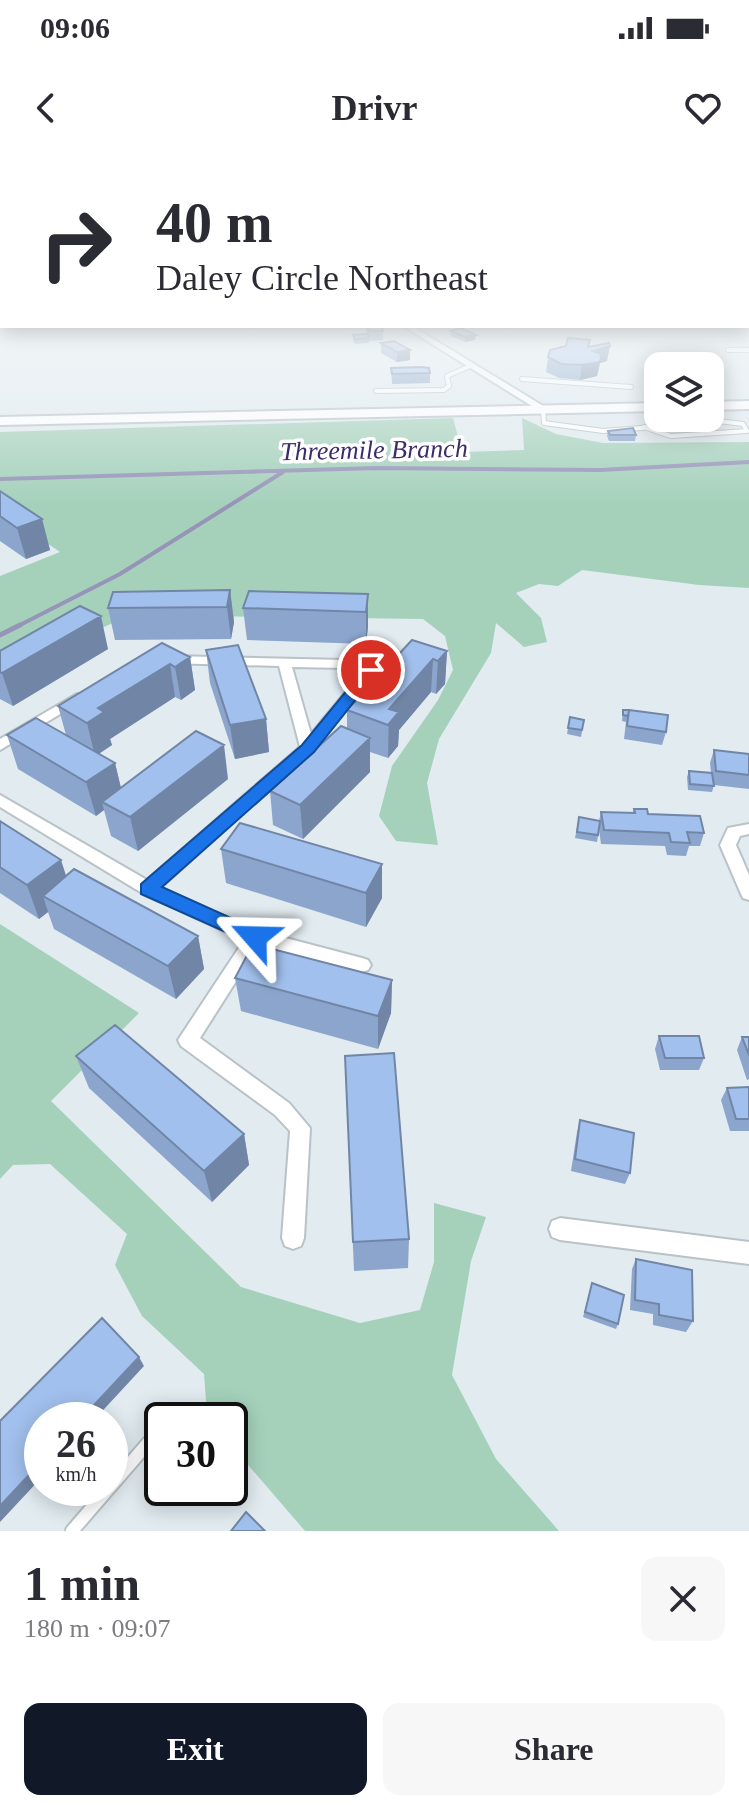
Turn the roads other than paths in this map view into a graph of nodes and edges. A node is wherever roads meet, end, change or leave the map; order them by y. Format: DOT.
graph roads {
  1 [pos="447,376"];
  2 [pos="487,376"];
  3 [pos="522,379"];
  4 [pos="631,387"];
  5 [pos="376,391"];
  6 [pos="749,405"];
  7 [pos="644,407"];
  8 [pos="543,409"];
  9 [pos="724,411"];
  10 [pos="724,419"];
  11 [pos="0,421"];
  12 [pos="644,427"];
  13 [pos="656,432"];
  14 [pos="153,662"];
  15 [pos="285,664"];
  16 [pos="95,686"];
  17 [pos="0,745"];
  18 [pos="308,748"];
  19 [pos="0,800"];
  20 [pos="741,831"];
  21 [pos="148,889"];
  22 [pos="749,894"];
  23 [pos="255,937"];
  24 [pos="362,965"];
  25 [pos="560,1229"];
  26 [pos="293,1238"];
  27 [pos="749,1253"];
  28 [pos="144,1448"];
  29 [pos="128,1466"];
  30 [pos="94,1506"];
  31 [pos="72,1531"];
  1 -- 5 [label="lane"];
  2 -- 8 [label="street"];
  3 -- 4 [label="lane"];
  6 -- 9 [label="main road"];
  7 -- 8 [label="main road"];
  8 -- 11 [label="main road"];
  8 -- 12 [label="lane"];
  10 -- 13 [label="lane"];
  14 -- 15 [label="street"];
  15 -- 18 [label="street"];
  15 -- 18 [label="street"];
  16 -- 17 [label="street"];
  18 -- 21 [label="street"];
  19 -- 21 [label="street"];
  20 -- 22 [label="street"];
  21 -- 23 [label="street"];
  23 -- 24 [label="street"];
  23 -- 26 [label="street"];
  25 -- 27 [label="street"];
  28 -- 29 [label="lane"];
  30 -- 31 [label="lane"];
}
